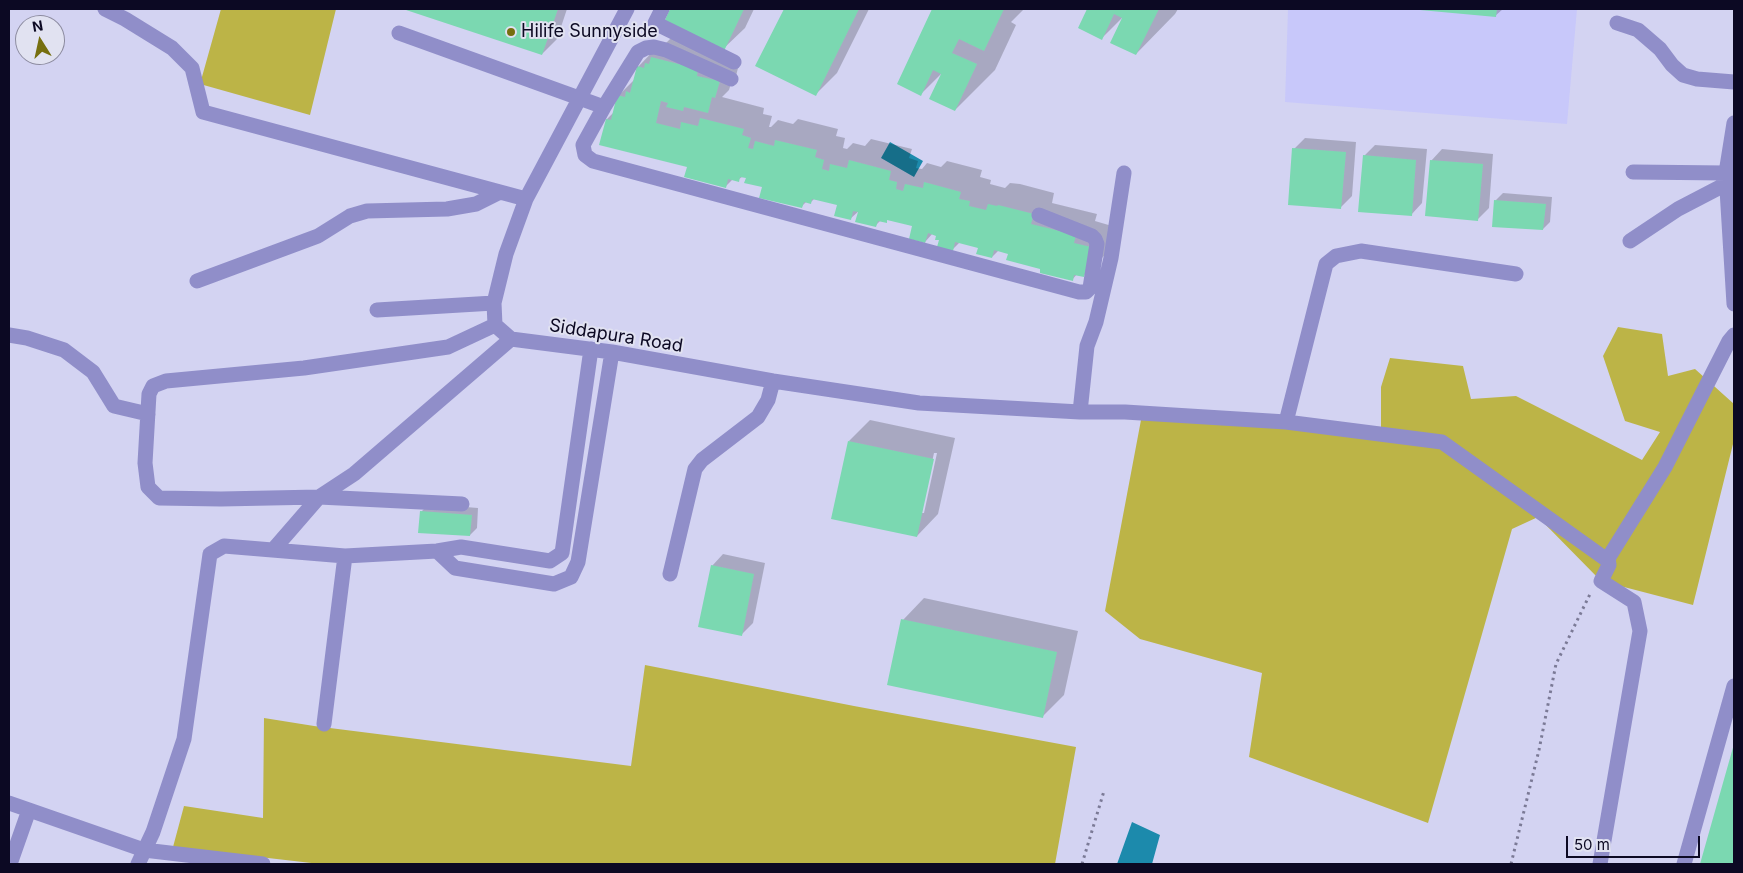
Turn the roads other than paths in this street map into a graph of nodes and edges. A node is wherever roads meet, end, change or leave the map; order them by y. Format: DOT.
graph roads {
  1 [pos="106,9"];
  2 [pos="627,9"];
  3 [pos="662,9"];
  4 [pos="1617,23"];
  5 [pos="399,33"];
  6 [pos="734,62"];
  7 [pos="731,79"];
  8 [pos="1734,82"];
  9 [pos="579,98"];
  10 [pos="604,107"];
  11 [pos="1734,123"];
  12 [pos="1633,172"];
  13 [pos="1124,173"];
  14 [pos="1726,178"];
  15 [pos="500,192"];
  16 [pos="526,199"];
  17 [pos="1039,215"];
  18 [pos="1630,241"];
  19 [pos="1516,274"];
  20 [pos="197,281"];
  21 [pos="494,303"];
  22 [pos="1734,304"];
  23 [pos="377,310"];
  24 [pos="495,325"];
  25 [pos="9,335"];
  26 [pos="1734,335"];
  27 [pos="511,339"];
  28 [pos="591,349"];
  29 [pos="612,352"];
  30 [pos="773,381"];
  31 [pos="1080,412"];
  32 [pos="148,414"];
  33 [pos="1286,422"];
  34 [pos="319,497"];
  35 [pos="462,504"];
  36 [pos="273,550"];
  37 [pos="437,551"];
  38 [pos="345,556"];
  39 [pos="1608,557"];
  40 [pos="670,574"];
  41 [pos="1734,686"];
  42 [pos="324,724"];
  43 [pos="9,803"];
  44 [pos="29,810"];
  45 [pos="144,850"];
  46 [pos="10,864"];
  47 [pos="138,864"];
  48 [pos="258,864"];
  49 [pos="1600,864"];
  50 [pos="1684,864"];
  1 -- 15 [label="street"];
  2 -- 9 [label="street"];
  3 -- 6 [label="street"];
  4 -- 8 [label="street"];
  5 -- 9 [label="street"];
  7 -- 10 [label="street"];
  9 -- 10 [label="street"];
  9 -- 16 [label="street"];
  10 -- 17 [label="street"];
  11 -- 14 [label="street"];
  12 -- 14 [label="street"];
  13 -- 31 [label="street"];
  14 -- 18 [label="street"];
  14 -- 22 [label="street"];
  15 -- 16 [label="street"];
  15 -- 20 [label="street"];
  16 -- 21 [label="street"];
  19 -- 33 [label="street"];
  21 -- 23 [label="street"];
  21 -- 24 [label="street"];
  24 -- 27 [label="street"];
  24 -- 32 [label="street"];
  25 -- 32 [label="street"];
  26 -- 39 [label="street"];
  27 -- 28 [label="street, Siddapura Road"];
  27 -- 34 [label="street"];
  28 -- 29 [label="street, Siddapura Road"];
  28 -- 37 [label="street"];
  29 -- 30 [label="street, Siddapura Road"];
  29 -- 37 [label="street"];
  30 -- 31 [label="street, Siddapura Road"];
  30 -- 40 [label="street"];
  31 -- 33 [label="street, Siddapura Road"];
  32 -- 34 [label="street"];
  33 -- 39 [label="street, Siddapura Road"];
  34 -- 35 [label="street"];
  34 -- 36 [label="street"];
  36 -- 38 [label="street"];
  36 -- 45 [label="street"];
  37 -- 38 [label="street"];
  38 -- 42 [label="street"];
  39 -- 49 [label="street"];
  41 -- 50 [label="street"];
  43 -- 44 [label="street"];
  44 -- 45 [label="street"];
  44 -- 46 [label="street"];
  45 -- 47 [label="street"];
  45 -- 48 [label="street"];
}
